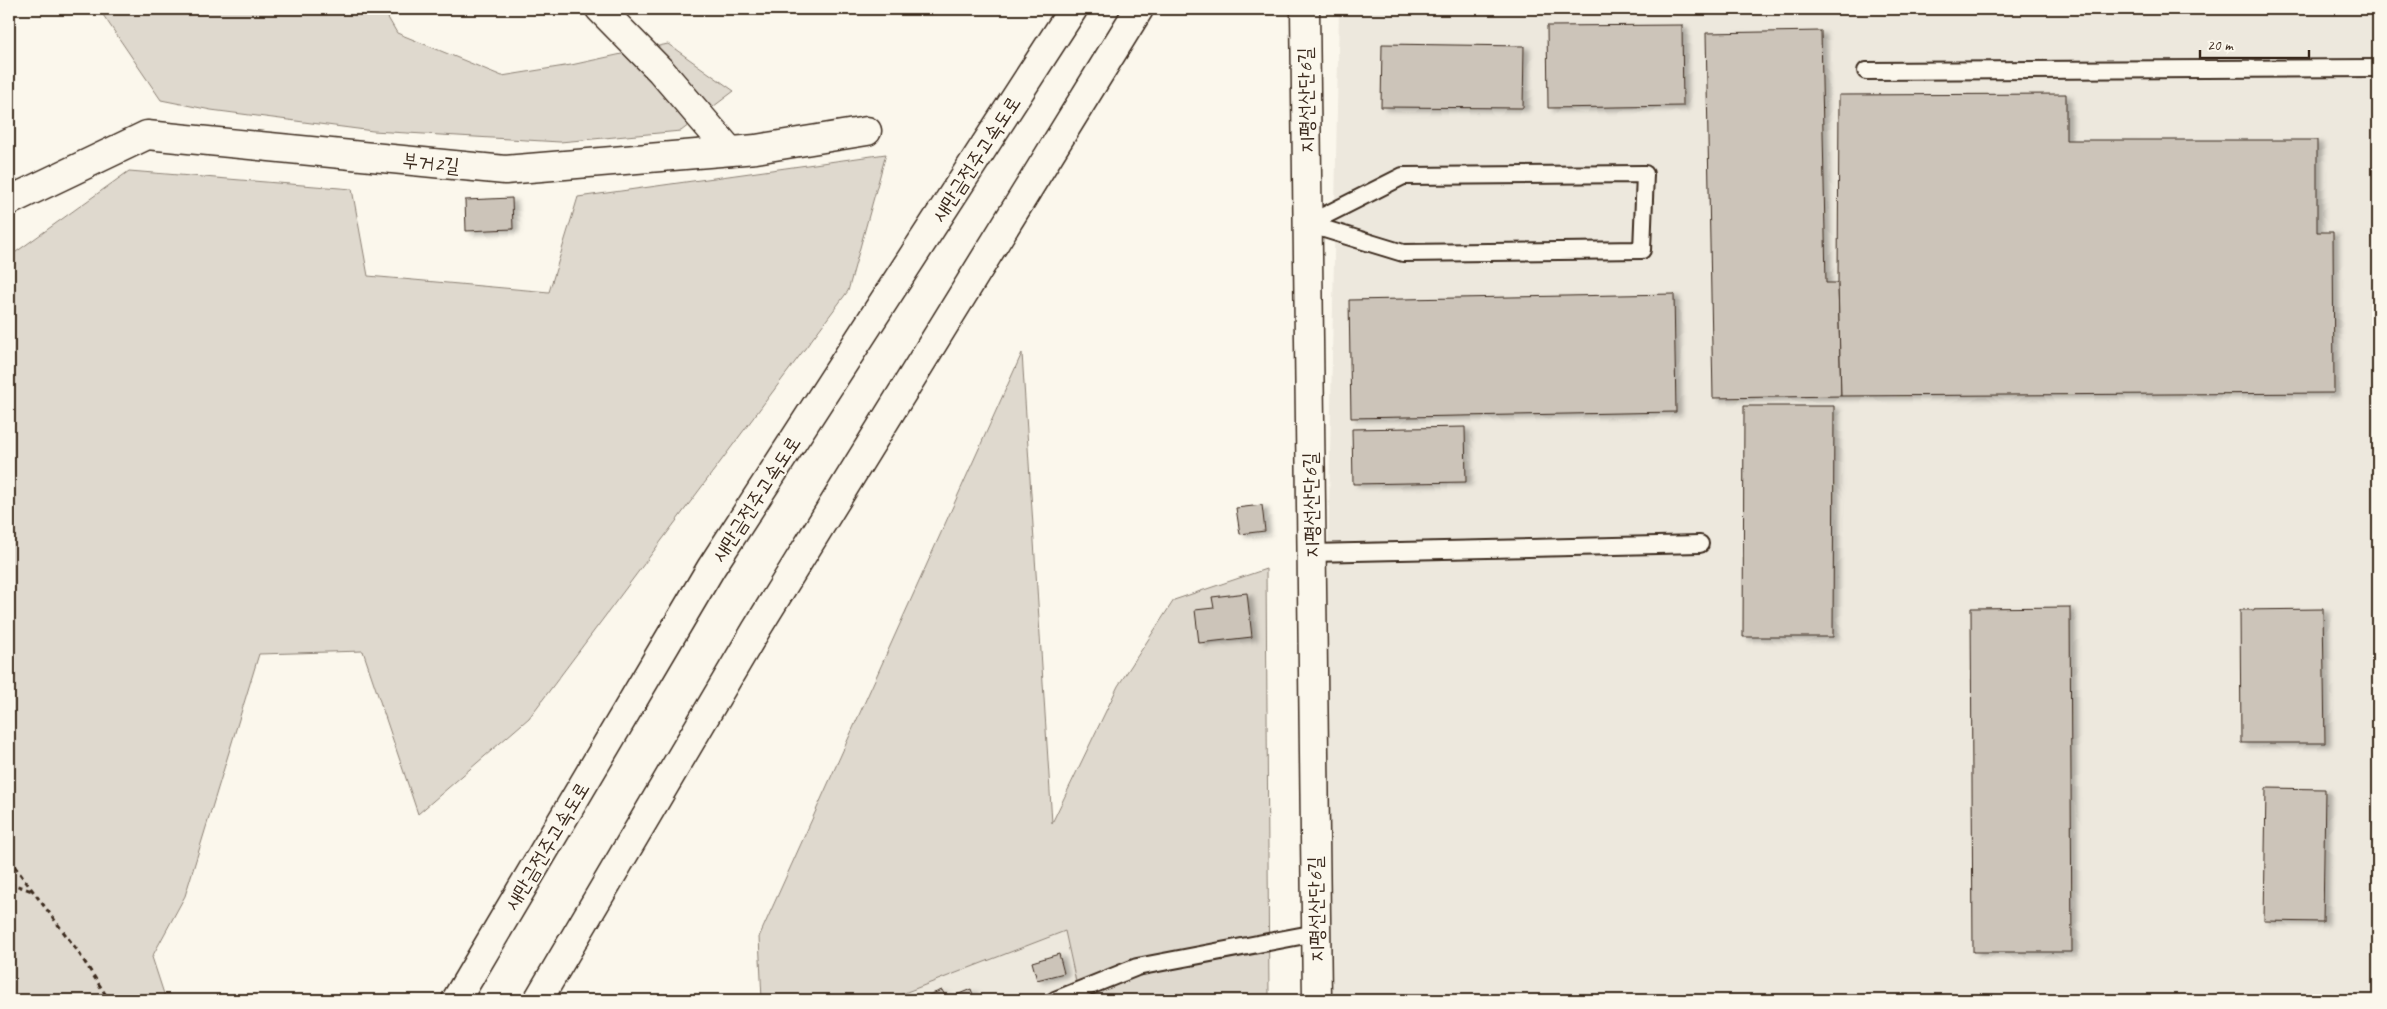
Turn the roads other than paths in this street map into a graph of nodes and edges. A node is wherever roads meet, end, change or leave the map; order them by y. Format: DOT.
graph roads {
  1 [pos="600,9"];
  2 [pos="1073,9"];
  3 [pos="1139,9"];
  4 [pos="1305,9"];
  5 [pos="2378,68"];
  6 [pos="1866,71"];
  7 [pos="868,131"];
  8 [pos="730,151"];
  9 [pos="9,201"];
  10 [pos="1308,224"];
  11 [pos="1700,544"];
  12 [pos="1311,553"];
  13 [pos="1316,933"];
  14 [pos="456,1000"];
  15 [pos="538,1000"];
  16 [pos="1055,1000"];
  17 [pos="1317,1000"];
  1 -- 8 [label="main road"];
  2 -- 14 [label="main road, 새만금전주고속도로"];
  3 -- 15 [label="main road"];
  4 -- 10 [label="main road, 지평선산단6길"];
  5 -- 6 [label="lane"];
  7 -- 8 [label="main road, 부거2길"];
  8 -- 9 [label="main road, 부거2길"];
  10 -- 10 [label="lane"];
  10 -- 12 [label="main road, 지평선산단6길"];
  11 -- 12 [label="lane"];
  12 -- 13 [label="main road, 지평선산단6길"];
  13 -- 16 [label="lane"];
  13 -- 17 [label="main road, 지평선산단6길"];
}
